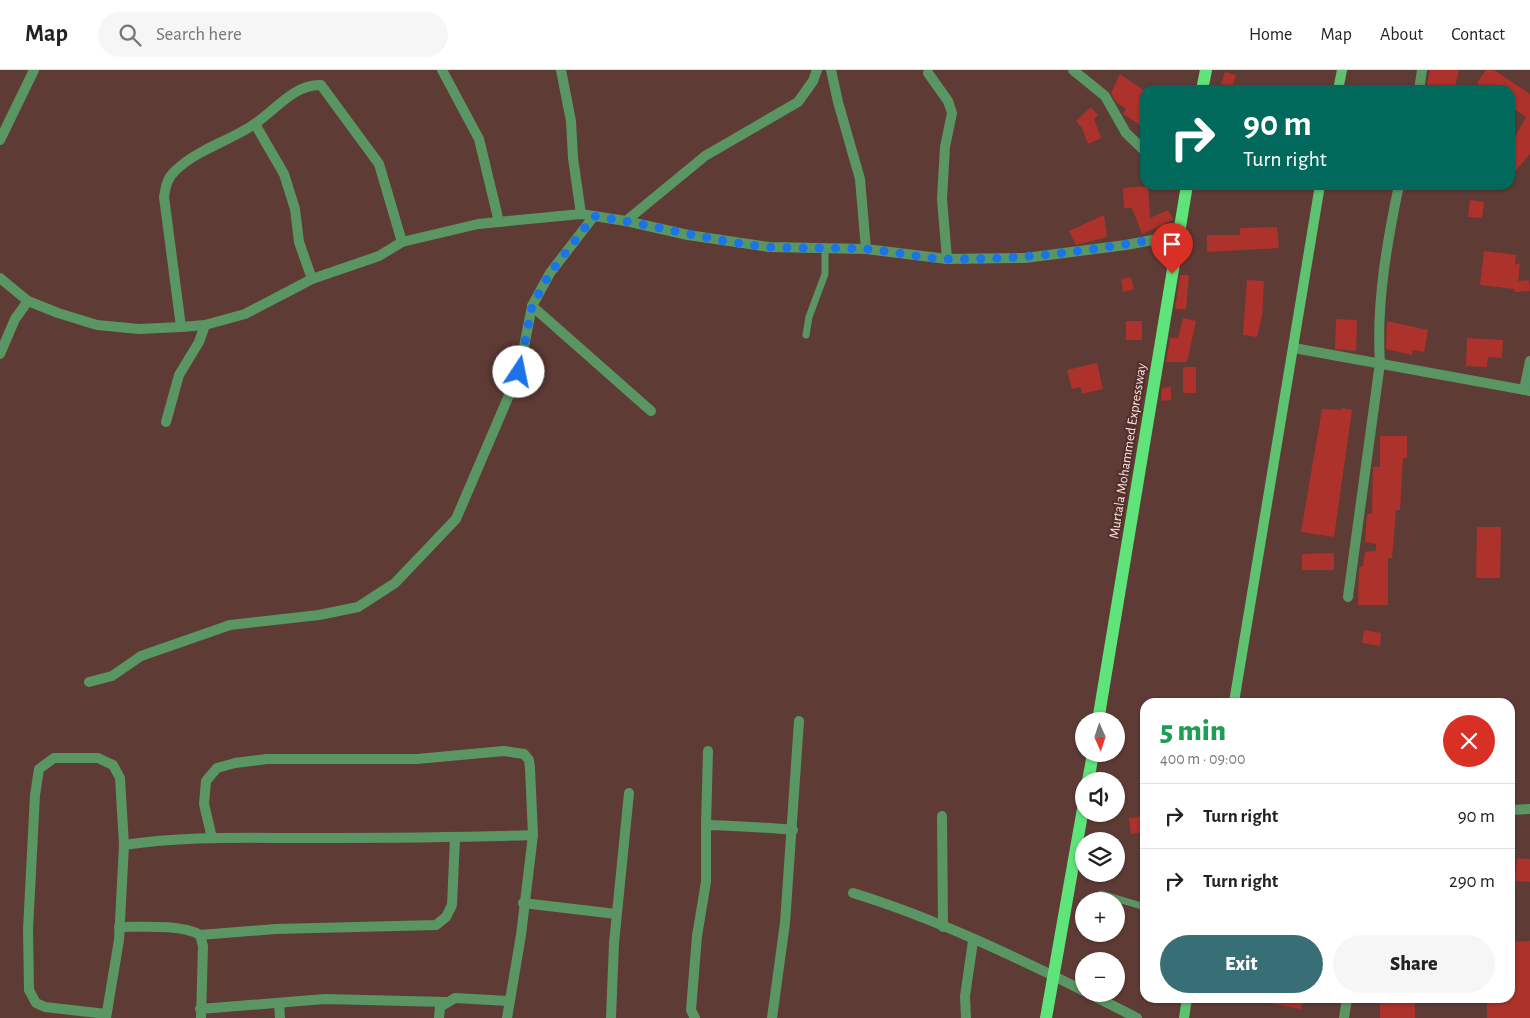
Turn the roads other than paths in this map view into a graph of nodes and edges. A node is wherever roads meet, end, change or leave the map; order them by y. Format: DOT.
graph roads {
  1 [pos="34,70"];
  2 [pos="442,70"];
  3 [pos="561,70"];
  4 [pos="817,70"];
  5 [pos="831,70"];
  6 [pos="1073,70"];
  7 [pos="1206,70"];
  8 [pos="1342,70"];
  9 [pos="1422,70"];
  10 [pos="928,73"];
  11 [pos="1203,85"];
  12 [pos="1339,85"];
  13 [pos="1420,85"];
  14 [pos="255,124"];
  15 [pos="0,140"];
  16 [pos="1140,146"];
  17 [pos="1186,190"];
  18 [pos="1319,190"];
  19 [pos="1398,190"];
  20 [pos="581,214"];
  21 [pos="594,216"];
  22 [pos="626,221"];
  23 [pos="499,222"];
  24 [pos="1178,235"];
  25 [pos="402,242"];
  26 [pos="825,248"];
  27 [pos="866,249"];
  28 [pos="947,259"];
  29 [pos="0,278"];
  30 [pos="312,279"];
  31 [pos="28,301"];
  32 [pos="532,306"];
  33 [pos="205,325"];
  34 [pos="181,328"];
  35 [pos="806,336"];
  36 [pos="1294,348"];
  37 [pos="0,354"];
  38 [pos="1530,361"];
  39 [pos="1380,363"];
  40 [pos="1527,391"];
  41 [pos="651,410"];
  42 [pos="166,422"];
  43 [pos="1348,597"];
  44 [pos="89,682"];
  45 [pos="1235,698"];
  46 [pos="1099,712"];
  47 [pos="799,721"];
  48 [pos="708,751"];
  49 [pos="628,793"];
  50 [pos="1530,809"];
  51 [pos="1515,810"];
  52 [pos="942,816"];
  53 [pos="1081,822"];
  54 [pos="706,825"];
  55 [pos="792,830"];
  56 [pos="533,835"];
  57 [pos="212,838"];
  58 [pos="455,838"];
  59 [pos="124,845"];
  60 [pos="853,893"];
  61 [pos="1125,901"];
  62 [pos="523,903"];
  63 [pos="1140,906"];
  64 [pos="616,914"];
  65 [pos="120,927"];
  66 [pos="943,928"];
  67 [pos="200,934"];
  68 [pos="973,941"];
  69 [pos="1053,976"];
  70 [pos="1075,987"];
  71 [pos="508,1001"];
  72 [pos="446,1002"];
  73 [pos="1106,1002"];
  74 [pos="279,1003"];
  75 [pos="1186,1003"];
  76 [pos="1346,1003"];
  77 [pos="201,1014"];
  78 [pos="106,1016"];
  79 [pos="280,1018"];
  80 [pos="439,1018"];
  81 [pos="507,1018"];
  82 [pos="611,1018"];
  83 [pos="695,1018"];
  84 [pos="772,1018"];
  85 [pos="966,1018"];
  86 [pos="1046,1018"];
  87 [pos="1137,1018"];
  88 [pos="1184,1018"];
  89 [pos="1344,1018"];
  1 -- 15 [label="street"];
  2 -- 23 [label="street"];
  3 -- 20 [label="street"];
  4 -- 22 [label="street"];
  5 -- 27 [label="street"];
  6 -- 16 [label="street"];
  7 -- 11 [label="main road"];
  8 -- 12 [label="main road"];
  9 -- 13 [label="street"];
  10 -- 28 [label="street"];
  14 -- 25 [label="street"];
  14 -- 30 [label="street"];
  14 -- 34 [label="street"];
  17 -- 24 [label="main road, Murtala Mohammed Expressway"];
  18 -- 36 [label="main road"];
  19 -- 39 [label="street"];
  20 -- 21 [label="street"];
  20 -- 23 [label="street"];
  21 -- 22 [label="street"];
  21 -- 32 [label="street"];
  22 -- 26 [label="street"];
  23 -- 25 [label="street"];
  24 -- 28 [label="street"];
  24 -- 46 [label="main road, Murtala Mohammed Expressway"];
  25 -- 30 [label="street"];
  26 -- 27 [label="street"];
  26 -- 35 [label="lane"];
  27 -- 28 [label="street"];
  29 -- 31 [label="street"];
  30 -- 33 [label="street"];
  31 -- 34 [label="street"];
  31 -- 37 [label="street"];
  32 -- 41 [label="street"];
  32 -- 44 [label="street"];
  33 -- 34 [label="street"];
  33 -- 42 [label="street"];
  36 -- 39 [label="street"];
  36 -- 45 [label="main road"];
  38 -- 40 [label="street"];
  39 -- 40 [label="street"];
  39 -- 43 [label="street"];
  47 -- 55 [label="street"];
  48 -- 54 [label="street"];
  49 -- 64 [label="street"];
  50 -- 51 [label="street"];
  52 -- 66 [label="street"];
  53 -- 69 [label="main road"];
  54 -- 55 [label="street"];
  54 -- 83 [label="street"];
  55 -- 84 [label="street"];
  56 -- 57 [label="street"];
  56 -- 58 [label="street"];
  56 -- 62 [label="street"];
  57 -- 58 [label="street"];
  57 -- 59 [label="street"];
  58 -- 67 [label="street"];
  59 -- 65 [label="street"];
  59 -- 78 [label="street"];
  60 -- 66 [label="street"];
  61 -- 63 [label="lane"];
  62 -- 64 [label="street"];
  62 -- 71 [label="street"];
  64 -- 82 [label="street"];
  65 -- 67 [label="street"];
  65 -- 78 [label="street"];
  66 -- 68 [label="street"];
  67 -- 77 [label="street"];
  68 -- 69 [label="street"];
  68 -- 85 [label="street"];
  69 -- 70 [label="street"];
  69 -- 86 [label="main road"];
  71 -- 72 [label="street"];
  71 -- 81 [label="street"];
  72 -- 74 [label="street"];
  72 -- 80 [label="street"];
  73 -- 87 [label="street"];
  74 -- 77 [label="street"];
  74 -- 79 [label="street"];
  75 -- 88 [label="main road"];
  76 -- 89 [label="street"];
}
